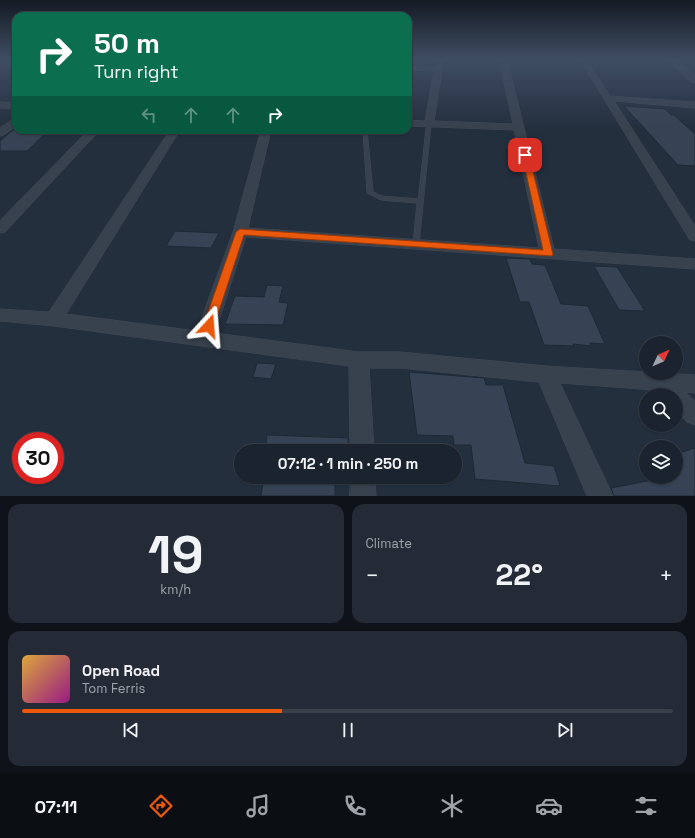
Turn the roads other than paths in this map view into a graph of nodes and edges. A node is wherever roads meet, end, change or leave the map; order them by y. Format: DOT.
graph roads {
  1 [pos="436,82"];
  2 [pos="509,82"];
  3 [pos="597,82"];
  4 [pos="607,98"];
  5 [pos="0,105"];
  6 [pos="695,105"];
  7 [pos="12,106"];
  8 [pos="412,123"];
  9 [pos="12,124"];
  10 [pos="429,124"];
  11 [pos="519,127"];
  12 [pos="0,134"];
  13 [pos="91,134"];
  14 [pos="172,134"];
  15 [pos="265,134"];
  16 [pos="365,134"];
  17 [pos="420,201"];
  18 [pos="0,229"];
  19 [pos="240,232"];
  20 [pos="695,237"];
  21 [pos="416,244"];
  22 [pos="548,254"];
  23 [pos="695,264"];
  24 [pos="0,315"];
  25 [pos="54,319"];
  26 [pos="204,339"];
  27 [pos="359,360"];
  28 [pos="546,374"];
  29 [pos="695,384"];
  30 [pos="667,388"];
  31 [pos="683,404"];
  32 [pos="695,415"];
  33 [pos="362,444"];
  34 [pos="363,484"];
  35 [pos="363,496"];
  36 [pos="600,496"];
  1 -- 10 [label="street"];
  2 -- 11 [label="street"];
  3 -- 4 [label="street"];
  4 -- 6 [label="street"];
  4 -- 20 [label="street"];
  5 -- 7 [label="street"];
  8 -- 10 [label="street"];
  9 -- 12 [label="street"];
  10 -- 11 [label="street"];
  10 -- 17 [label="lane"];
  11 -- 22 [label="street"];
  13 -- 18 [label="street"];
  14 -- 25 [label="street"];
  15 -- 19 [label="street"];
  16 -- 17 [label="lane"];
  17 -- 21 [label="lane"];
  19 -- 21 [label="street"];
  19 -- 26 [label="street"];
  21 -- 22 [label="street"];
  22 -- 23 [label="street"];
  24 -- 25 [label="street"];
  25 -- 26 [label="street"];
  26 -- 27 [label="street"];
  27 -- 28 [label="street"];
  27 -- 33 [label="street"];
  28 -- 30 [label="street"];
  28 -- 36 [label="street"];
  29 -- 30 [label="street"];
  31 -- 32 [label="street"];
  34 -- 35 [label="street"];
}
